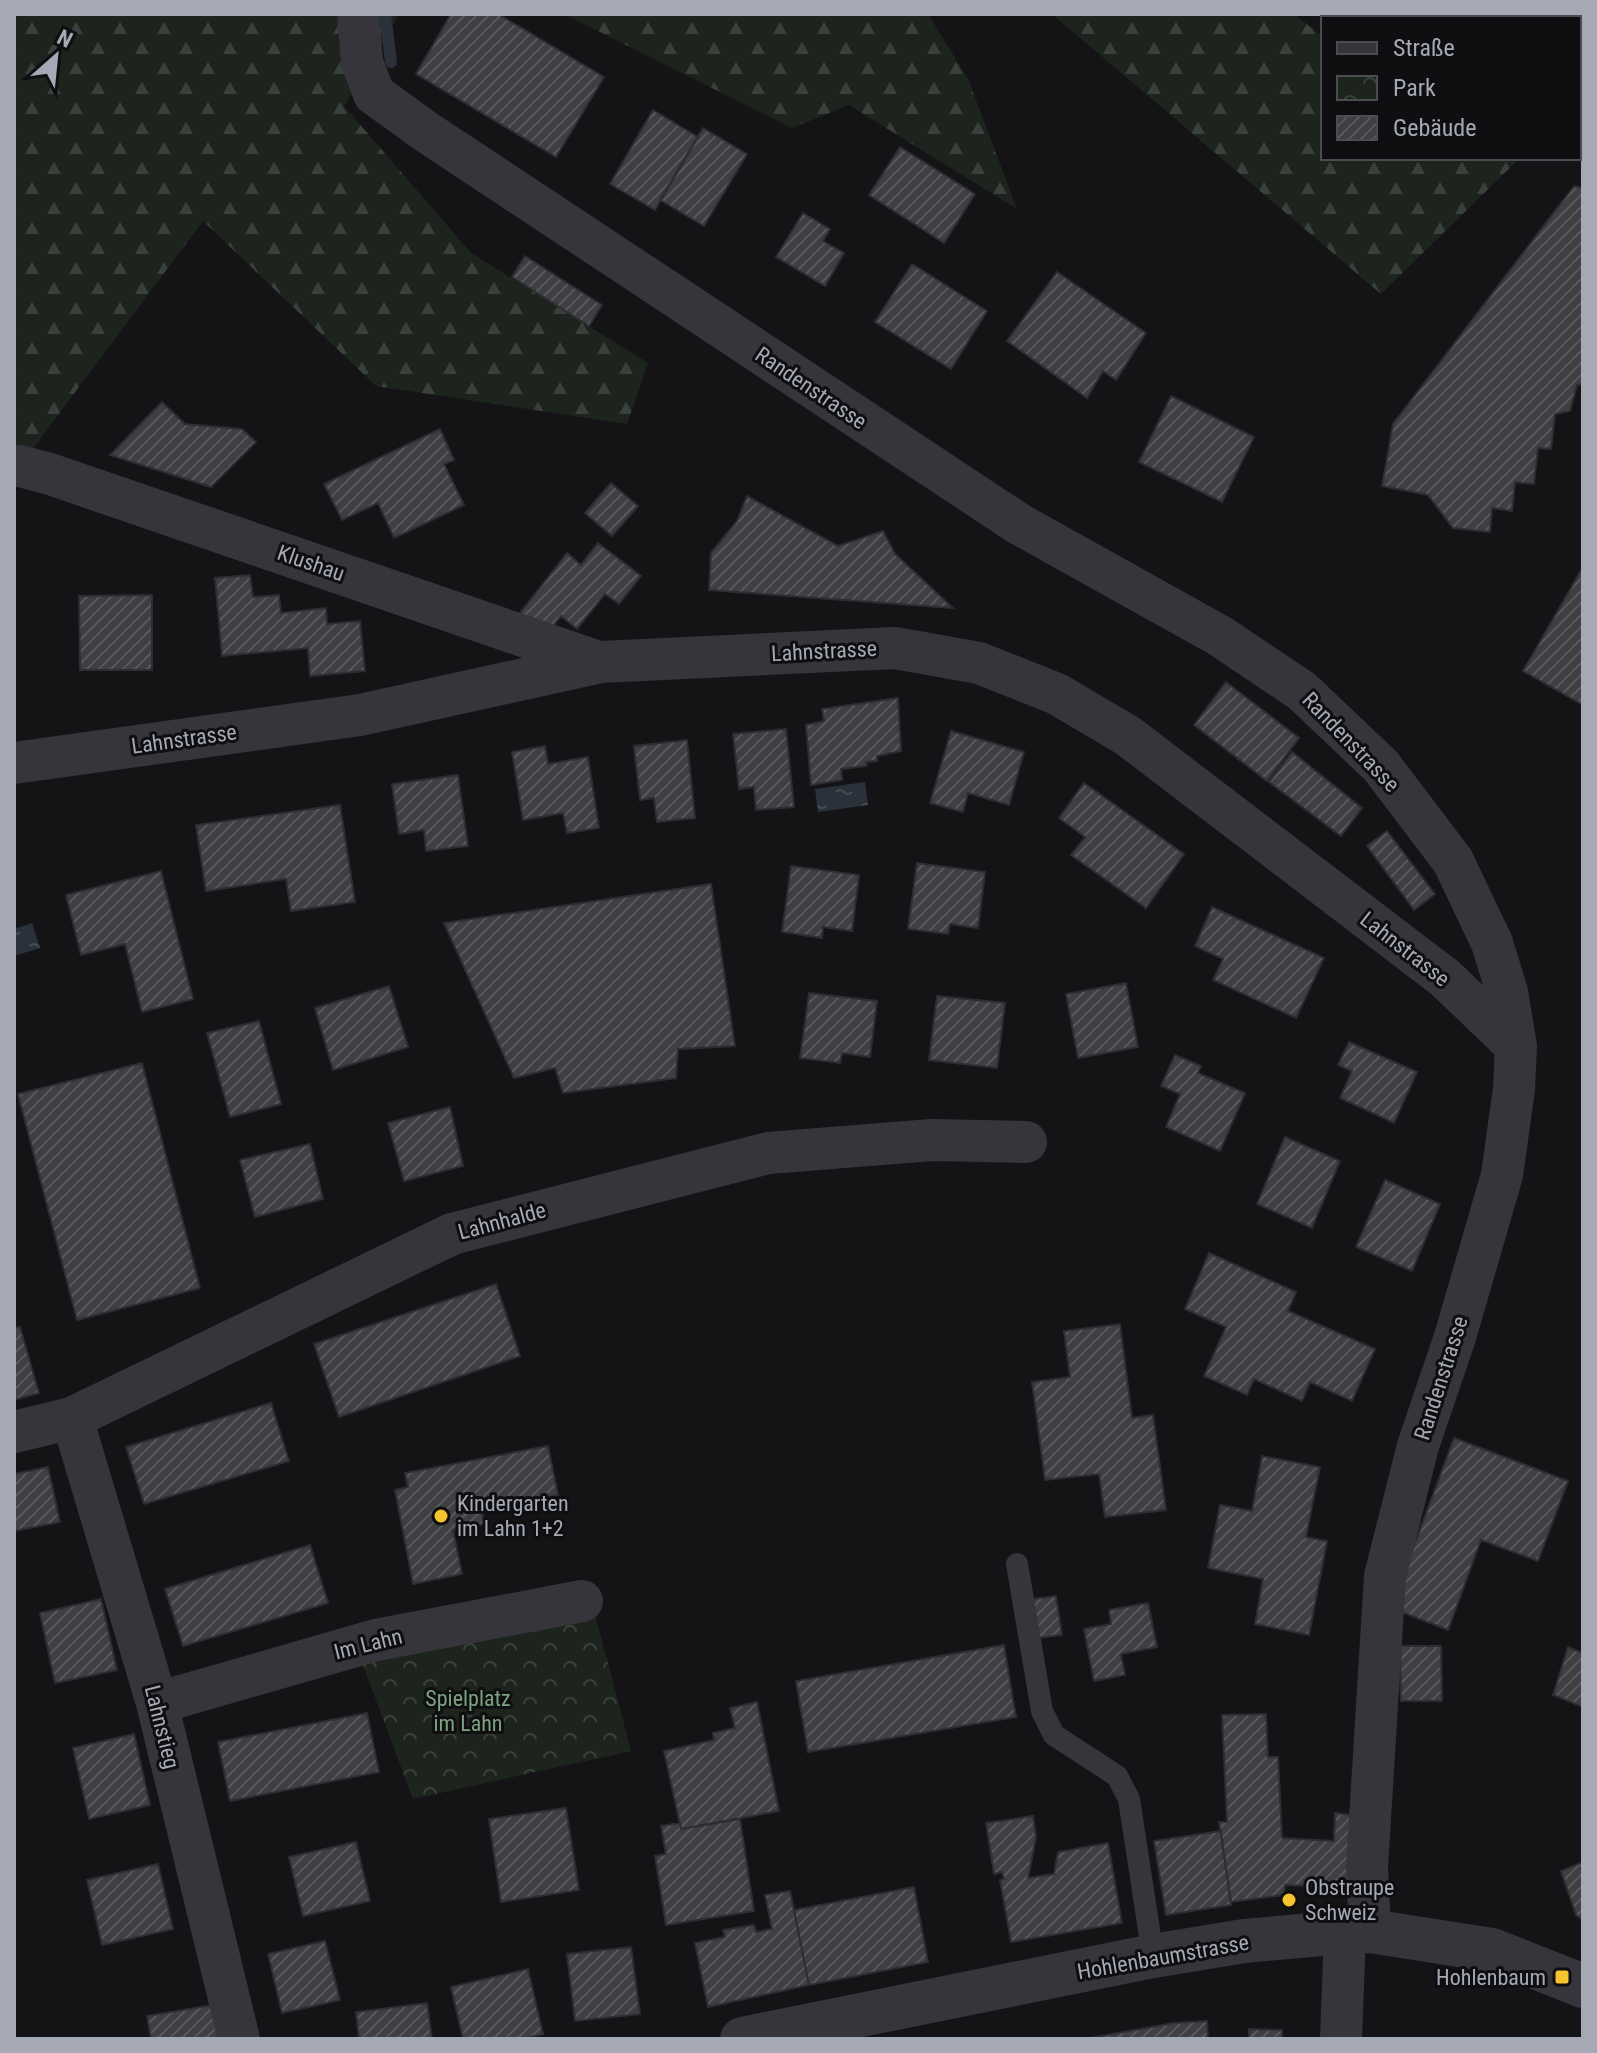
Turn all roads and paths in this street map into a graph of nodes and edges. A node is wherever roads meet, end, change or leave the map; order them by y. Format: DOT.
graph roads {
  1 [pos="358,14"];
  2 [pos="20,466"];
  3 [pos="601,662"];
  4 [pos="14,763"];
  5 [pos="1516,1046"];
  6 [pos="1026,1142"];
  7 [pos="72,1418"];
  8 [pos="14,1432"];
  9 [pos="1017,1564"];
  10 [pos="582,1601"];
  11 [pos="157,1703"];
  12 [pos="1358,1932"];
  13 [pos="1153,1956"];
  14 [pos="1583,1986"];
  15 [pos="239,2039"];
  16 [pos="742,2039"];
  17 [pos="1341,2039"];
  1 -- 5 [label="street, Randenstrasse"];
  2 -- 3 [label="street, Klushau"];
  3 -- 4 [label="street, Lahnstrasse"];
  3 -- 5 [label="street, Lahnstrasse"];
  5 -- 12 [label="street, Randenstrasse"];
  6 -- 7 [label="street, Lahnhalde"];
  7 -- 8 [label="street, Lahnhalde"];
  7 -- 11 [label="street, Lahnstieg"];
  9 -- 13 [label="lane"];
  10 -- 11 [label="street, Im Lahn"];
  11 -- 15 [label="street, Lahnstieg"];
  12 -- 13 [label="street, Hohlenbaumstrasse"];
  12 -- 14 [label="street, Hohlenbaumstrasse"];
  12 -- 17 [label="street, Randenstrasse"];
  13 -- 16 [label="street, Hohlenbaumstrasse"];
}
